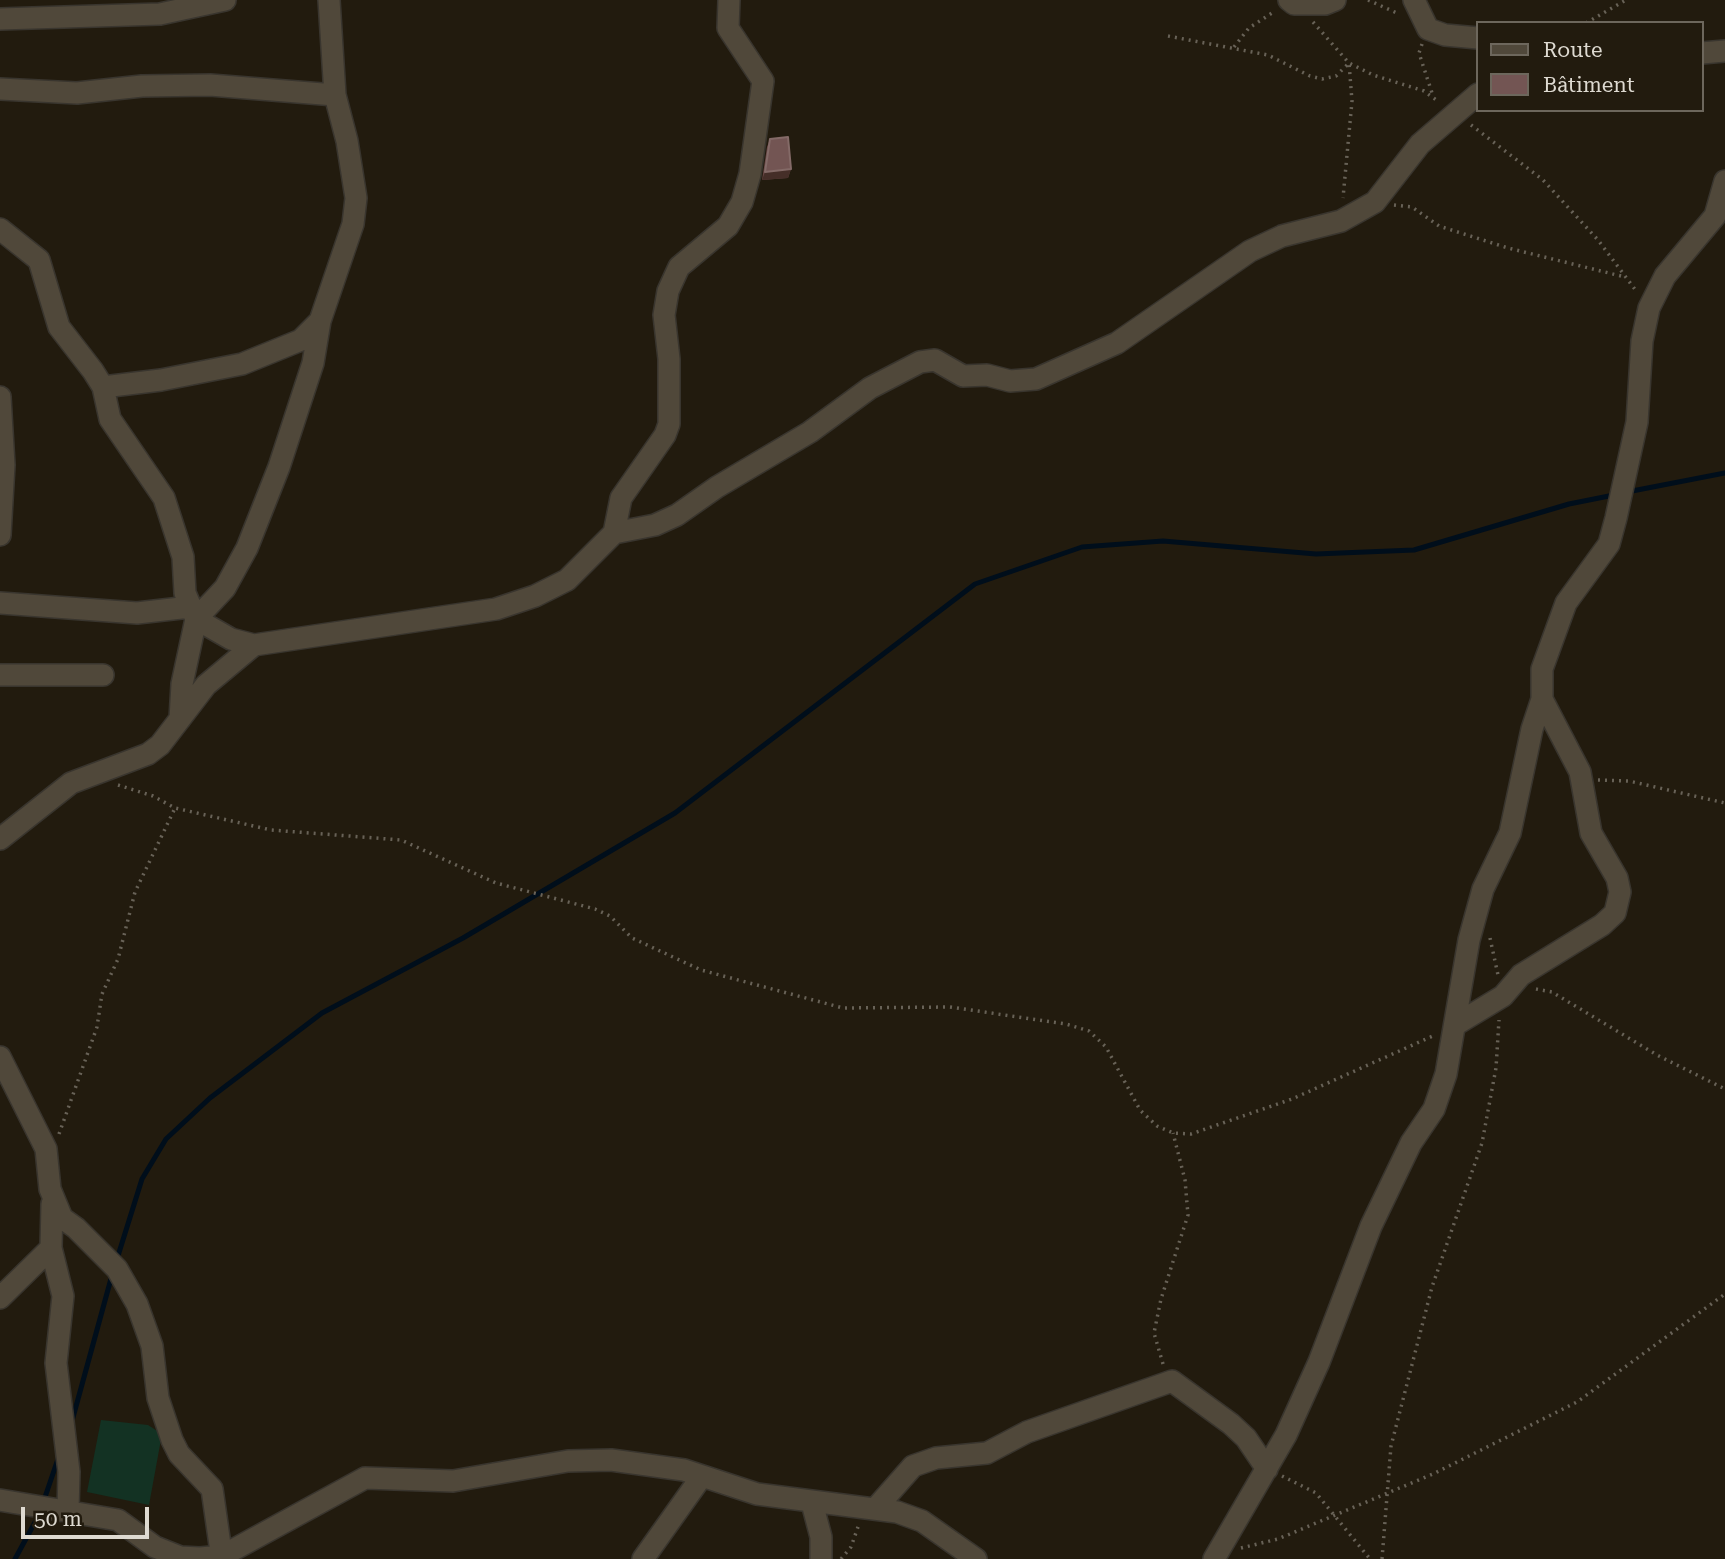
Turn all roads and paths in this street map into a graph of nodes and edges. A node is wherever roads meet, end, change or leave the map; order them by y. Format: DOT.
graph roads {
  1 [pos="225,0"];
  2 [pos="329,0"];
  3 [pos="729,0"];
  4 [pos="1335,0"];
  5 [pos="1414,0"];
  6 [pos="1626,0"];
  7 [pos="1291,2"];
  8 [pos="0,19"];
  9 [pos="1589,21"];
  10 [pos="1428,29"];
  11 [pos="1168,36"];
  12 [pos="1476,38"];
  13 [pos="1234,47"];
  14 [pos="1725,51"];
  15 [pos="1704,53"];
  16 [pos="1349,63"];
  17 [pos="0,89"];
  18 [pos="335,95"];
  19 [pos="1476,96"];
  20 [pos="1434,98"];
  21 [pos="1454,112"];
  22 [pos="1725,181"];
  23 [pos="1375,202"];
  24 [pos="1341,221"];
  25 [pos="0,229"];
  26 [pos="1625,277"];
  27 [pos="1649,308"];
  28 [pos="320,321"];
  29 [pos="103,387"];
  30 [pos="0,397"];
  31 [pos="614,533"];
  32 [pos="0,536"];
  33 [pos="0,603"];
  34 [pos="193,613"];
  35 [pos="254,645"];
  36 [pos="0,675"];
  37 [pos="103,675"];
  38 [pos="1542,699"];
  39 [pos="180,719"];
  40 [pos="1582,779"];
  41 [pos="115,784"];
  42 [pos="1725,803"];
  43 [pos="175,808"];
  44 [pos="0,839"];
  45 [pos="1488,931"];
  46 [pos="1503,996"];
  47 [pos="1455,1025"];
  48 [pos="0,1057"];
  49 [pos="1725,1089"];
  50 [pos="1174,1133"];
  51 [pos="50,1163"];
  52 [pos="50,1189"];
  53 [pos="51,1248"];
  54 [pos="1725,1294"];
  55 [pos="0,1298"];
  56 [pos="1172,1381"];
  57 [pos="1267,1469"];
  58 [pos="702,1476"];
  59 [pos="1387,1493"];
  60 [pos="0,1500"];
  61 [pos="812,1503"];
  62 [pos="876,1508"];
  63 [pos="68,1511"];
  64 [pos="1333,1516"];
  65 [pos="1216,1556"];
  66 [pos="222,1557"];
  67 [pos="179,1558"];
  68 [pos="643,1559"];
  69 [pos="821,1559"];
  70 [pos="841,1559"];
  71 [pos="976,1559"];
  72 [pos="1370,1559"];
  73 [pos="1382,1559"];
  1 -- 8 [label="street"];
  2 -- 18 [label="street"];
  3 -- 31 [label="street"];
  4 -- 7 [label="street"];
  5 -- 10 [label="street"];
  6 -- 9 [label="path"];
  7 -- 13 [label="path"];
  7 -- 16 [label="path"];
  10 -- 12 [label="street"];
  10 -- 20 [label="path"];
  11 -- 13 [label="path"];
  13 -- 16 [label="path"];
  14 -- 15 [label="street"];
  16 -- 20 [label="path"];
  16 -- 24 [label="path"];
  17 -- 18 [label="street"];
  18 -- 28 [label="street"];
  19 -- 21 [label="street"];
  20 -- 21 [label="path"];
  21 -- 23 [label="street"];
  21 -- 26 [label="path"];
  22 -- 27 [label="street"];
  23 -- 24 [label="street"];
  23 -- 26 [label="path"];
  24 -- 31 [label="street"];
  25 -- 29 [label="street"];
  26 -- 27 [label="path"];
  27 -- 38 [label="street"];
  28 -- 29 [label="street"];
  28 -- 34 [label="street"];
  29 -- 34 [label="street"];
  30 -- 32 [label="street"];
  31 -- 35 [label="street"];
  33 -- 34 [label="street"];
  34 -- 35 [label="street"];
  34 -- 39 [label="street"];
  35 -- 39 [label="street"];
  36 -- 37 [label="street"];
  38 -- 40 [label="street"];
  38 -- 47 [label="street"];
  39 -- 44 [label="street"];
  40 -- 42 [label="path"];
  40 -- 46 [label="street"];
  41 -- 43 [label="path"];
  43 -- 50 [label="path"];
  43 -- 51 [label="path"];
  45 -- 46 [label="path"];
  46 -- 47 [label="street"];
  46 -- 49 [label="path"];
  46 -- 59 [label="path"];
  47 -- 50 [label="path"];
  47 -- 57 [label="street"];
  48 -- 51 [label="street"];
  50 -- 56 [label="path"];
  51 -- 52 [label="street"];
  52 -- 53 [label="street"];
  52 -- 66 [label="street"];
  53 -- 55 [label="street"];
  53 -- 63 [label="street"];
  54 -- 59 [label="path"];
  56 -- 57 [label="street"];
  56 -- 62 [label="street"];
  57 -- 64 [label="path"];
  57 -- 65 [label="street"];
  58 -- 61 [label="street"];
  58 -- 66 [label="street"];
  58 -- 68 [label="street"];
  59 -- 64 [label="path"];
  59 -- 73 [label="path"];
  60 -- 63 [label="street"];
  61 -- 62 [label="street"];
  61 -- 69 [label="street"];
  62 -- 70 [label="path"];
  62 -- 71 [label="street"];
  63 -- 67 [label="street"];
  64 -- 65 [label="path"];
  64 -- 72 [label="path"];
  66 -- 67 [label="street"];
}
